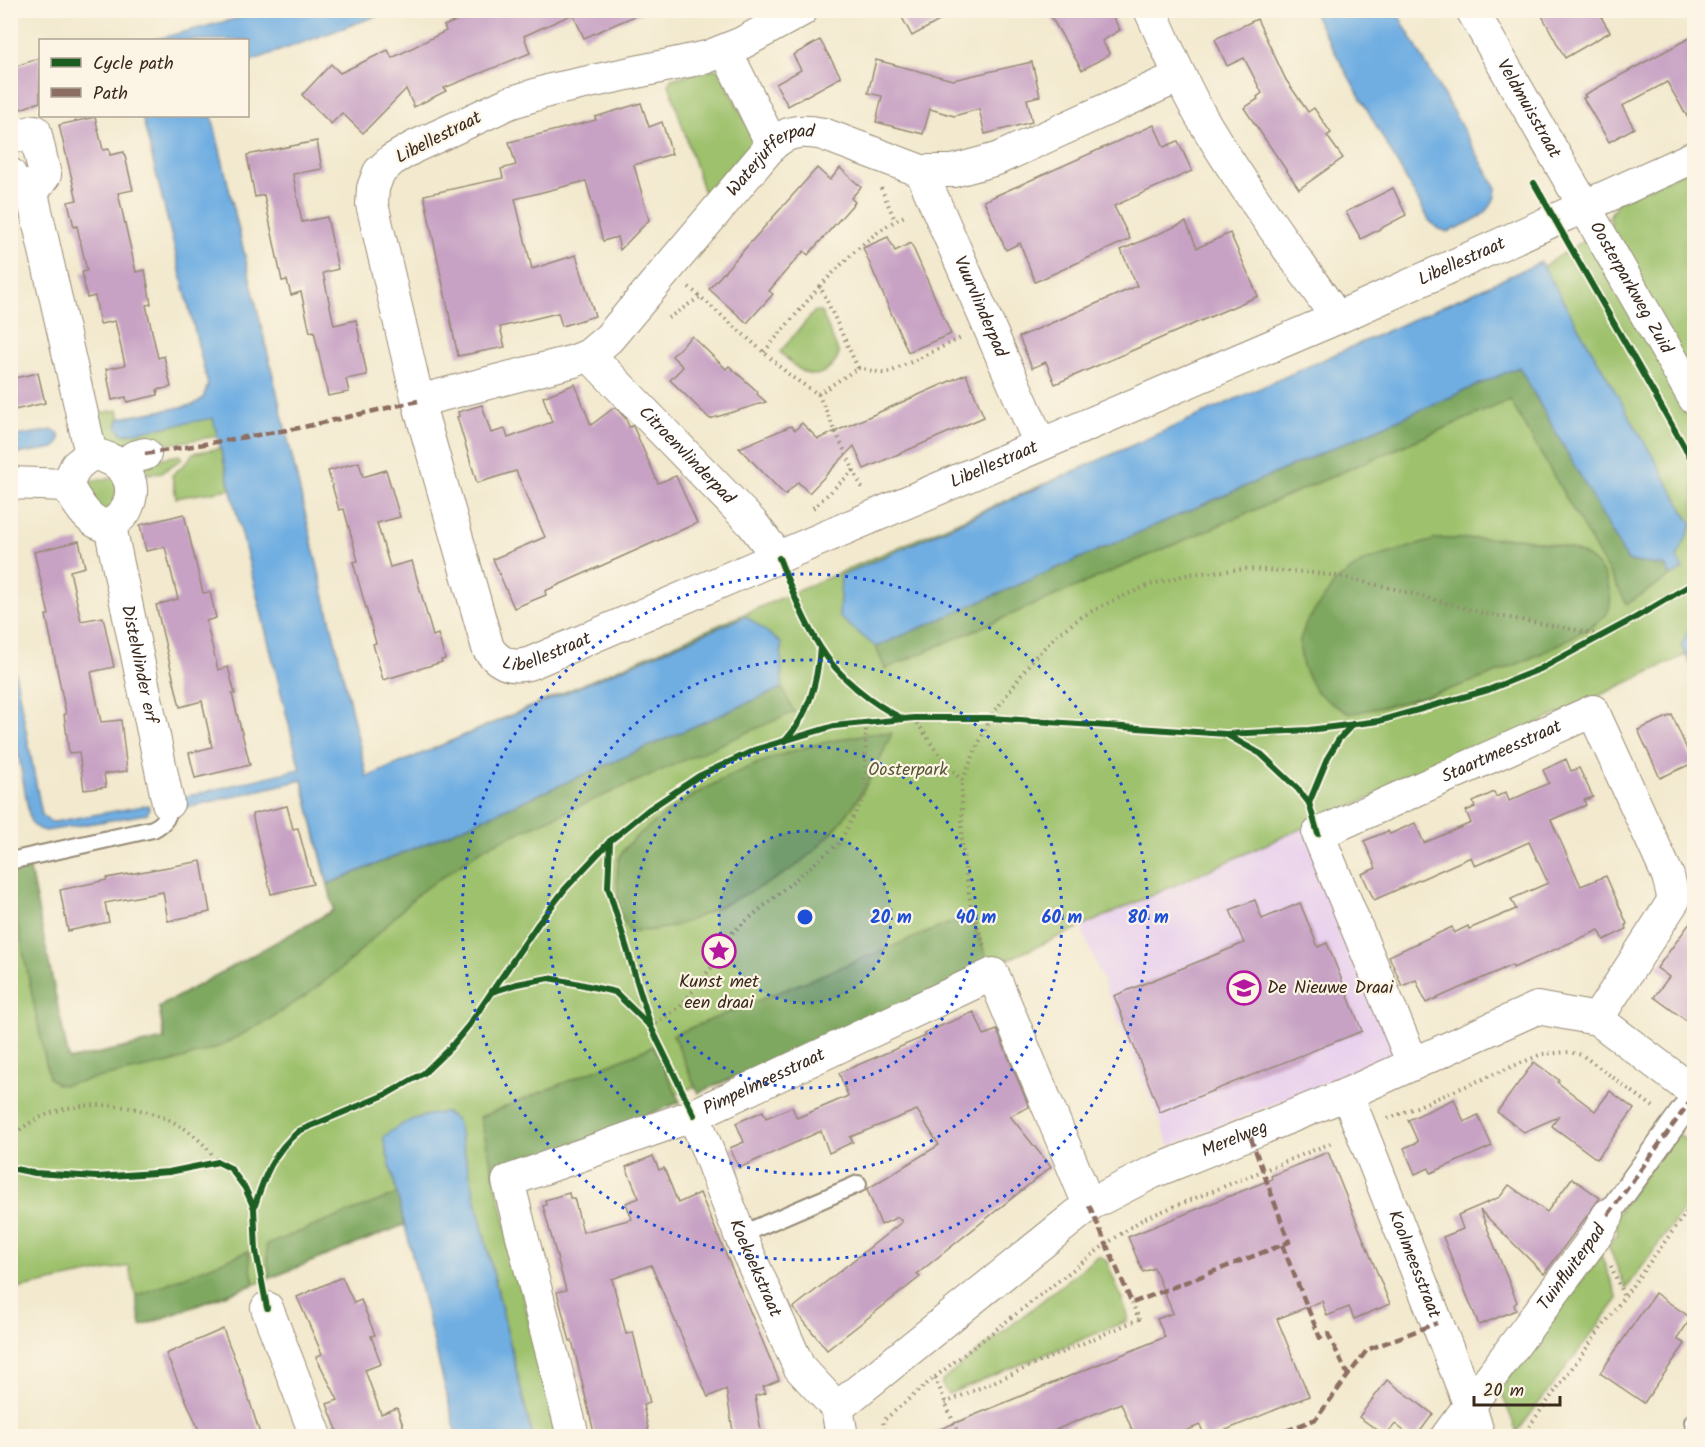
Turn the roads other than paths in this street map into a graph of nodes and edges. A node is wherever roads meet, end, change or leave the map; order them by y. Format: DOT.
graph roads {
  1 [pos="802,10"];
  2 [pos="1150,10"];
  3 [pos="1472,10"];
  4 [pos="726,51"];
  5 [pos="1180,76"];
  6 [pos="10,138"];
  7 [pos="772,145"];
  8 [pos="1695,157"];
  9 [pos="921,171"];
  10 [pos="21,183"];
  11 [pos="1586,207"];
  12 [pos="1337,318"];
  13 [pos="589,355"];
  14 [pos="1695,398"];
  15 [pos="418,401"];
  16 [pos="1040,444"];
  17 [pos="91,454"];
  18 [pos="10,483"];
  19 [pos="67,485"];
  20 [pos="110,526"];
  21 [pos="779,558"];
  22 [pos="168,803"];
  23 [pos="10,861"];
  24 [pos="1597,1019"];
  25 [pos="1413,1064"];
  26 [pos="1347,1094"];
  27 [pos="1695,1094"];
  28 [pos="694,1115"];
  29 [pos="858,1184"];
  30 [pos="1089,1205"];
  31 [pos="1608,1215"];
  32 [pos="740,1235"];
  33 [pos="267,1308"];
  34 [pos="1470,1406"];
  35 [pos="839,1422"];
  36 [pos="316,1437"];
  37 [pos="573,1437"];
  38 [pos="1447,1437"];
  39 [pos="1479,1437"];
  1 -- 4 [label="street, Libellestraat"];
  2 -- 5 [label="street"];
  3 -- 11 [label="street, Veldmuisstraat"];
  4 -- 7 [label="street"];
  4 -- 15 [label="street, Libellestraat"];
  5 -- 9 [label="street, Waterjufferpad"];
  5 -- 12 [label="street"];
  6 -- 10 [label="street"];
  7 -- 9 [label="street, Waterjufferpad"];
  7 -- 13 [label="street, Waterjufferpad"];
  8 -- 11 [label="street, Libellestraat"];
  9 -- 16 [label="street, Vuurvlinderpad"];
  10 -- 17 [label="street"];
  11 -- 12 [label="street, Libellestraat"];
  11 -- 14 [label="street, Oosterparkweg Zuid"];
  12 -- 16 [label="street, Libellestraat"];
  13 -- 15 [label="street, Waterjufferpad"];
  13 -- 21 [label="street, Citroenvlinderpad"];
  15 -- 21 [label="street, Libellestraat"];
  16 -- 21 [label="street, Libellestraat"];
  17 -- 19 [label="street"];
  17 -- 20 [label="street"];
  18 -- 19 [label="street"];
  19 -- 20 [label="street"];
  20 -- 22 [label="street, Distelvlinder erf"];
  22 -- 23 [label="lane"];
  24 -- 25 [label="street, Merelweg"];
  24 -- 25 [label="street, Staartmeesstraat"];
  24 -- 27 [label="street, Merelweg"];
  25 -- 26 [label="street, Merelweg"];
  26 -- 30 [label="street, Merelweg"];
  26 -- 34 [label="street, Koolmeesstraat"];
  27 -- 31 [label="street, Tuinfluiterpad"];
  28 -- 30 [label="street, Pimpelmeesstraat"];
  28 -- 32 [label="street, Koekoekstraat"];
  28 -- 37 [label="street, Pimpelmeesstraat"];
  29 -- 32 [label="lane"];
  30 -- 35 [label="street, Merelweg"];
  31 -- 34 [label="street, Tuinfluiterpad"];
  32 -- 35 [label="street, Koekoekstraat"];
  33 -- 36 [label="street"];
  34 -- 38 [label="street, Tuinfluiterpad"];
  34 -- 39 [label="street, Koolmeesstraat"];
}
